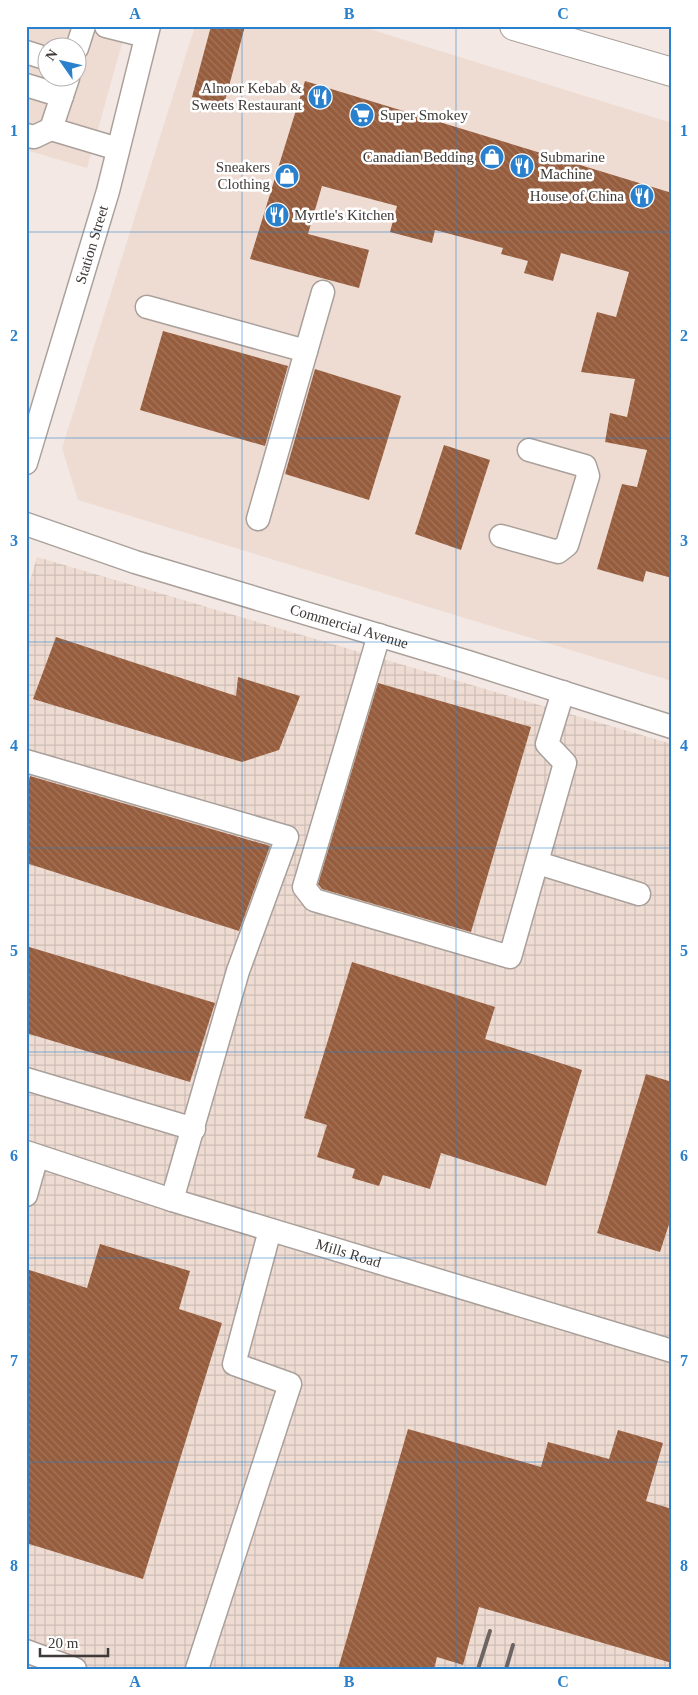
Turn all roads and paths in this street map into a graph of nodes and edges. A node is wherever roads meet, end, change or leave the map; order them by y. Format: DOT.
graph roads {
  1 [pos="84,26"];
  2 [pos="106,26"];
  3 [pos="514,26"];
  4 [pos="147,31"];
  5 [pos="80,38"];
  6 [pos="26,52"];
  7 [pos="38,56"];
  8 [pos="672,72"];
  9 [pos="65,88"];
  10 [pos="51,129"];
  11 [pos="26,135"];
  12 [pos="118,149"];
  13 [pos="323,292"];
  14 [pos="147,307"];
  15 [pos="306,351"];
  16 [pos="529,450"];
  17 [pos="26,462"];
  18 [pos="258,519"];
  19 [pos="26,524"];
  20 [pos="500,536"];
  21 [pos="379,635"];
  22 [pos="563,692"];
  23 [pos="672,727"];
  24 [pos="26,762"];
  25 [pos="538,863"];
  26 [pos="639,894"];
  27 [pos="26,1079"];
  28 [pos="194,1129"];
  29 [pos="32,1154"];
  30 [pos="26,1195"];
  31 [pos="172,1200"];
  32 [pos="270,1230"];
  33 [pos="672,1351"];
  34 [pos="26,1651"];
  35 [pos="75,1669"];
  36 [pos="196,1669"];
  1 -- 5 [label="street"];
  2 -- 4 [label="street"];
  3 -- 8 [label="main road"];
  4 -- 12 [label="street, Station Street"];
  6 -- 7 [label="street"];
  9 -- 10 [label="street"];
  10 -- 11 [label="street"];
  10 -- 12 [label="street"];
  12 -- 17 [label="street, Station Street"];
  13 -- 15 [label="street"];
  14 -- 15 [label="street"];
  15 -- 18 [label="street"];
  16 -- 20 [label="street"];
  19 -- 21 [label="street, Commercial Avenue"];
  21 -- 22 [label="street, Commercial Avenue"];
  21 -- 25 [label="street"];
  22 -- 23 [label="street, Commercial Avenue"];
  22 -- 25 [label="street"];
  24 -- 28 [label="street"];
  25 -- 26 [label="street"];
  27 -- 28 [label="street"];
  28 -- 31 [label="street"];
  29 -- 30 [label="street"];
  29 -- 31 [label="street, Mills Road"];
  31 -- 32 [label="street, Mills Road"];
  32 -- 33 [label="street, Mills Road"];
  32 -- 36 [label="street"];
  34 -- 35 [label="street"];
}
